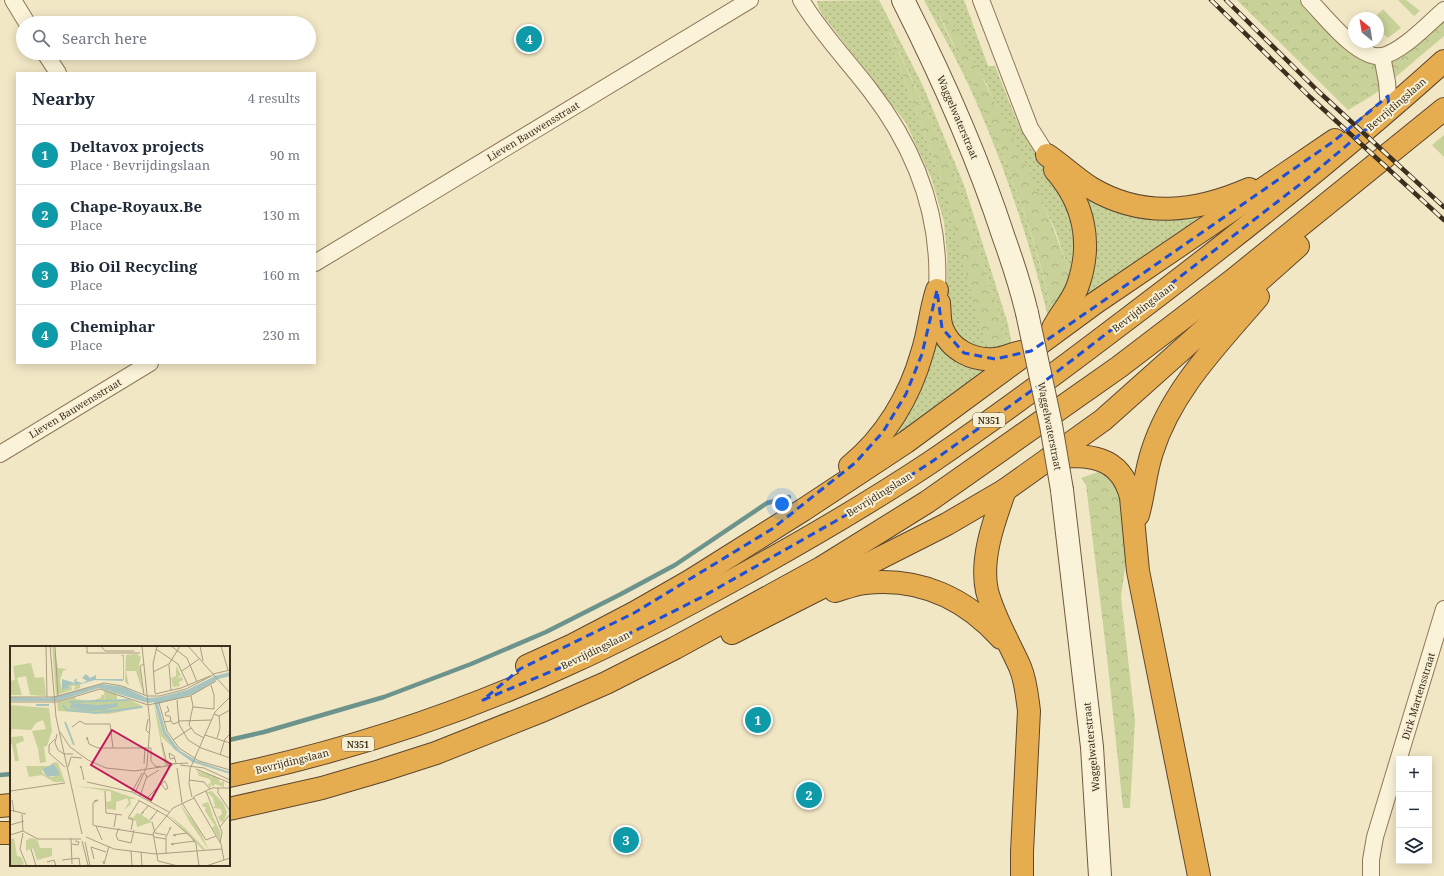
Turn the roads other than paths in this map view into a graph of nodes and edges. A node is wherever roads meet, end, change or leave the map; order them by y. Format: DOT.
graph roads {
  1 [pos="13,0"];
  2 [pos="750,0"];
  3 [pos="802,0"];
  4 [pos="903,0"];
  5 [pos="981,0"];
  6 [pos="1309,0"];
  7 [pos="1444,10"];
  8 [pos="23,16"];
  9 [pos="1444,50"];
  10 [pos="1382,56"];
  11 [pos="50,60"];
  12 [pos="1444,62"];
  13 [pos="57,72"];
  14 [pos="1389,103"];
  15 [pos="1444,109"];
  16 [pos="1444,123"];
  17 [pos="1047,155"];
  18 [pos="1298,165"];
  19 [pos="1293,250"];
  20 [pos="316,262"];
  21 [pos="937,290"];
  22 [pos="1038,346"];
  23 [pos="148,364"];
  24 [pos="0,454"];
  25 [pos="1051,457"];
  26 [pos="1005,490"];
  27 [pos="772,529"];
  28 [pos="1134,531"];
  29 [pos="799,600"];
  30 [pos="1444,609"];
  31 [pos="675,648"];
  32 [pos="1012,651"];
  33 [pos="483,700"];
  34 [pos="230,776"];
  35 [pos="10,805"];
  36 [pos="0,806"];
  37 [pos="230,809"];
  38 [pos="1193,870"];
  39 [pos="1022,876"];
  40 [pos="1100,876"];
  41 [pos="1371,876"];
  1 -- 8 [label="street"];
  2 -- 20 [label="street, Lieven Bauwensstraat"];
  3 -- 21 [label="street"];
  4 -- 40 [label="main road, Waggelwaterstraat, bridge"];
  5 -- 17 [label="street"];
  6 -- 10 [label="street"];
  7 -- 10 [label="street"];
  9 -- 14 [label="highway"];
  10 -- 14 [label="street"];
  11 -- 13 [label="street"];
  12 -- 14 [label="highway, Bevrijdingslaan / N351"];
  14 -- 18 [label="highway"];
  14 -- 33 [label="highway, Bevrijdingslaan / N351"];
  15 -- 31 [label="highway"];
  16 -- 19 [label="highway"];
  17 -- 18 [label="highway"];
  17 -- 22 [label="highway"];
  18 -- 22 [label="highway"];
  19 -- 25 [label="highway"];
  19 -- 28 [label="highway"];
  21 -- 22 [label="highway"];
  21 -- 27 [label="highway"];
  22 -- 27 [label="highway"];
  23 -- 24 [label="street, Lieven Bauwensstraat"];
  25 -- 26 [label="highway"];
  25 -- 28 [label="highway"];
  26 -- 29 [label="highway"];
  26 -- 32 [label="highway"];
  27 -- 33 [label="highway"];
  28 -- 38 [label="highway"];
  29 -- 31 [label="highway"];
  29 -- 32 [label="highway"];
  30 -- 41 [label="street, Dirk Martensstraat"];
  31 -- 37 [label="highway"];
  32 -- 39 [label="highway"];
  33 -- 34 [label="highway, Bevrijdingslaan / N351"];
  35 -- 36 [label="highway"];
}
